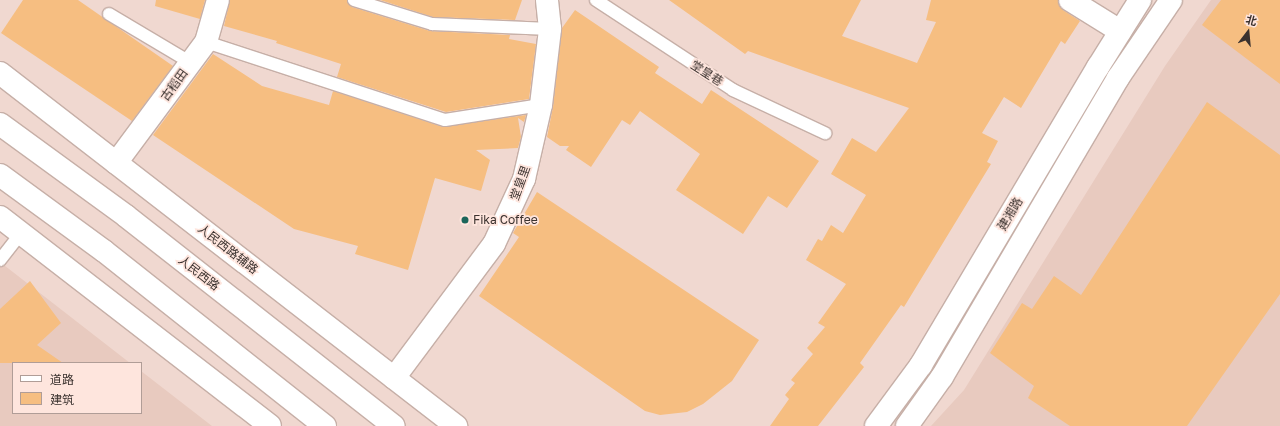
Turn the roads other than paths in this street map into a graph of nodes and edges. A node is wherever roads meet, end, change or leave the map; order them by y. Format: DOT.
graph roads {
  1 [pos="218,0"];
  2 [pos="354,0"];
  3 [pos="547,0"];
  4 [pos="596,0"];
  5 [pos="1070,0"];
  6 [pos="1140,0"];
  7 [pos="1171,0"];
  8 [pos="109,14"];
  9 [pos="550,29"];
  10 [pos="1120,31"];
  11 [pos="206,42"];
  12 [pos="190,62"];
  13 [pos="0,73"];
  14 [pos="542,105"];
  15 [pos="0,124"];
  16 [pos="825,133"];
  17 [pos="116,163"];
  18 [pos="0,175"];
  19 [pos="0,217"];
  20 [pos="21,233"];
  21 [pos="0,260"];
  22 [pos="394,378"];
  23 [pos="270,426"];
  24 [pos="325,426"];
  25 [pos="394,426"];
  26 [pos="456,426"];
  27 [pos="876,426"];
  28 [pos="907,426"];
  1 -- 11 [label="main road, 古稻田"];
  2 -- 9 [label="lane"];
  3 -- 9 [label="main road, 堂皇里"];
  4 -- 16 [label="lane, 堂皇巷"];
  5 -- 10 [label="main road"];
  6 -- 10 [label="main road, 建湘路"];
  7 -- 28 [label="main road, 建湘路"];
  8 -- 12 [label="lane"];
  9 -- 14 [label="main road, 堂皇里"];
  10 -- 27 [label="main road, 建湘路"];
  11 -- 12 [label="main road, 古稻田"];
  11 -- 14 [label="lane"];
  12 -- 17 [label="main road, 古稻田"];
  13 -- 17 [label="main road, 人民西路辅路"];
  14 -- 22 [label="main road, 堂皇里"];
  15 -- 25 [label="main road, 人民西路"];
  17 -- 22 [label="main road, 人民西路辅路"];
  18 -- 24 [label="main road"];
  19 -- 20 [label="main road"];
  20 -- 21 [label="lane"];
  20 -- 23 [label="main road"];
  22 -- 26 [label="main road, 人民西路辅路"];
}
